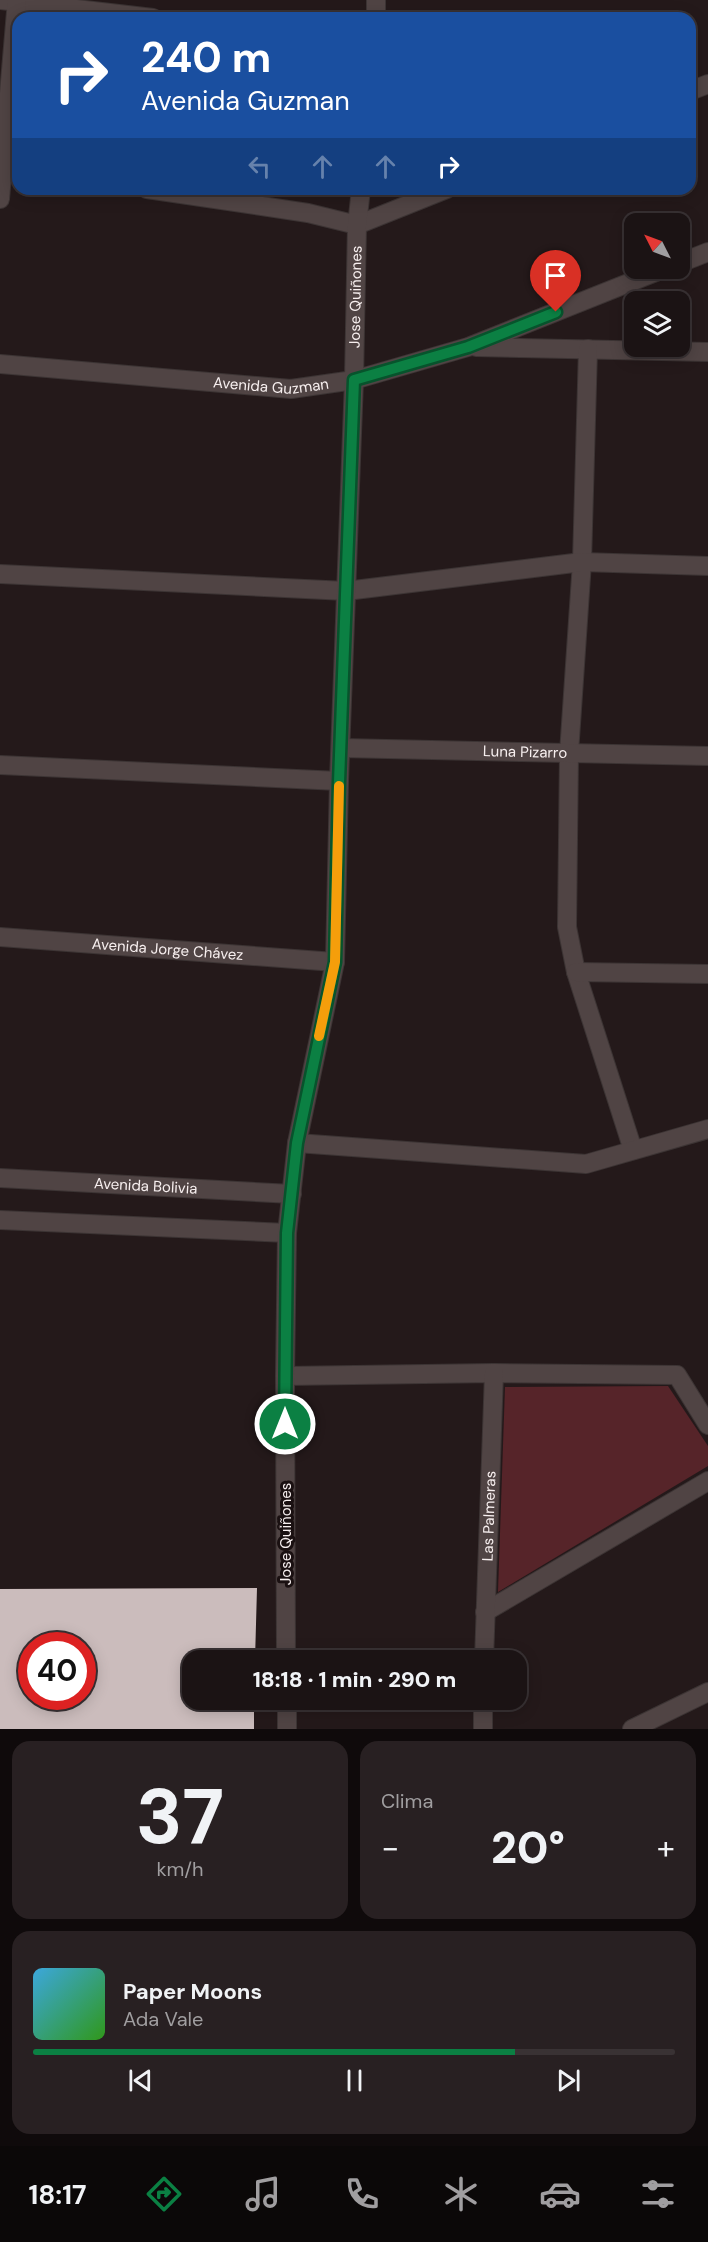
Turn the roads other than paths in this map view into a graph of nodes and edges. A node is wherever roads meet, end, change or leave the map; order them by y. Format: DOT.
graph roads {
  1 [pos="11,0"];
  2 [pos="106,12"];
  3 [pos="7,168"];
  4 [pos="187,195"];
  5 [pos="360,195"];
  6 [pos="432,195"];
  7 [pos="0,199"];
  8 [pos="357,225"];
  9 [pos="708,252"];
  10 [pos="690,259"];
  11 [pos="638,279"];
  12 [pos="468,347"];
  13 [pos="588,349"];
  14 [pos="708,352"];
  15 [pos="0,364"];
  16 [pos="354,380"];
  17 [pos="582,562"];
  18 [pos="708,566"];
  19 [pos="0,574"];
  20 [pos="346,591"];
  21 [pos="342,748"];
  22 [pos="569,753"];
  23 [pos="708,756"];
  24 [pos="0,765"];
  25 [pos="339,782"];
  26 [pos="0,937"];
  27 [pos="335,962"];
  28 [pos="576,972"];
  29 [pos="708,974"];
  30 [pos="708,1129"];
  31 [pos="297,1143"];
  32 [pos="633,1150"];
  33 [pos="0,1178"];
  34 [pos="292,1194"];
  35 [pos="0,1220"];
  36 [pos="287,1233"];
  37 [pos="494,1373"];
  38 [pos="285,1376"];
  39 [pos="708,1425"];
  40 [pos="708,1481"];
  41 [pos="485,1612"];
  42 [pos="286,1650"];
  43 [pos="484,1650"];
  44 [pos="708,1692"];
  45 [pos="287,1710"];
  46 [pos="483,1710"];
  47 [pos="287,1729"];
  48 [pos="483,1729"];
  49 [pos="632,1729"];
  1 -- 2 [label="street"];
  1 -- 3 [label="street"];
  3 -- 7 [label="street"];
  4 -- 8 [label="street"];
  5 -- 8 [label="street, Jose Quiñones"];
  6 -- 8 [label="street"];
  8 -- 16 [label="street, Jose Quiñones"];
  9 -- 10 [label="street"];
  11 -- 12 [label="street, Avenida Guzman"];
  12 -- 13 [label="street"];
  12 -- 16 [label="street, Avenida Guzman"];
  13 -- 14 [label="street"];
  13 -- 17 [label="street"];
  15 -- 16 [label="street, Avenida Guzman"];
  16 -- 20 [label="street, Jose Quiñones"];
  17 -- 18 [label="street"];
  17 -- 20 [label="street"];
  17 -- 22 [label="street"];
  19 -- 20 [label="street"];
  20 -- 21 [label="street, Jose Quiñones"];
  21 -- 22 [label="street, Luna Pizarro"];
  21 -- 25 [label="street, Jose Quiñones"];
  22 -- 23 [label="street, Luna Pizarro"];
  22 -- 28 [label="street"];
  24 -- 25 [label="street"];
  25 -- 27 [label="street, Jose Quiñones"];
  26 -- 27 [label="street, Avenida Jorge Chávez"];
  27 -- 31 [label="street, Jose Quiñones"];
  28 -- 29 [label="street"];
  28 -- 32 [label="street"];
  30 -- 32 [label="street"];
  31 -- 32 [label="street"];
  31 -- 34 [label="street, Jose Quiñones"];
  33 -- 34 [label="street, Avenida Bolivia"];
  34 -- 36 [label="street, Jose Quiñones"];
  35 -- 36 [label="street"];
  36 -- 38 [label="street, Jose Quiñones"];
  37 -- 38 [label="street"];
  37 -- 39 [label="street"];
  37 -- 41 [label="street, Las Palmeras"];
  38 -- 42 [label="street, Jose Quiñones"];
  40 -- 41 [label="street"];
  41 -- 43 [label="street, Las Palmeras"];
  44 -- 49 [label="street"];
  45 -- 47 [label="street"];
  46 -- 48 [label="street"];
}
